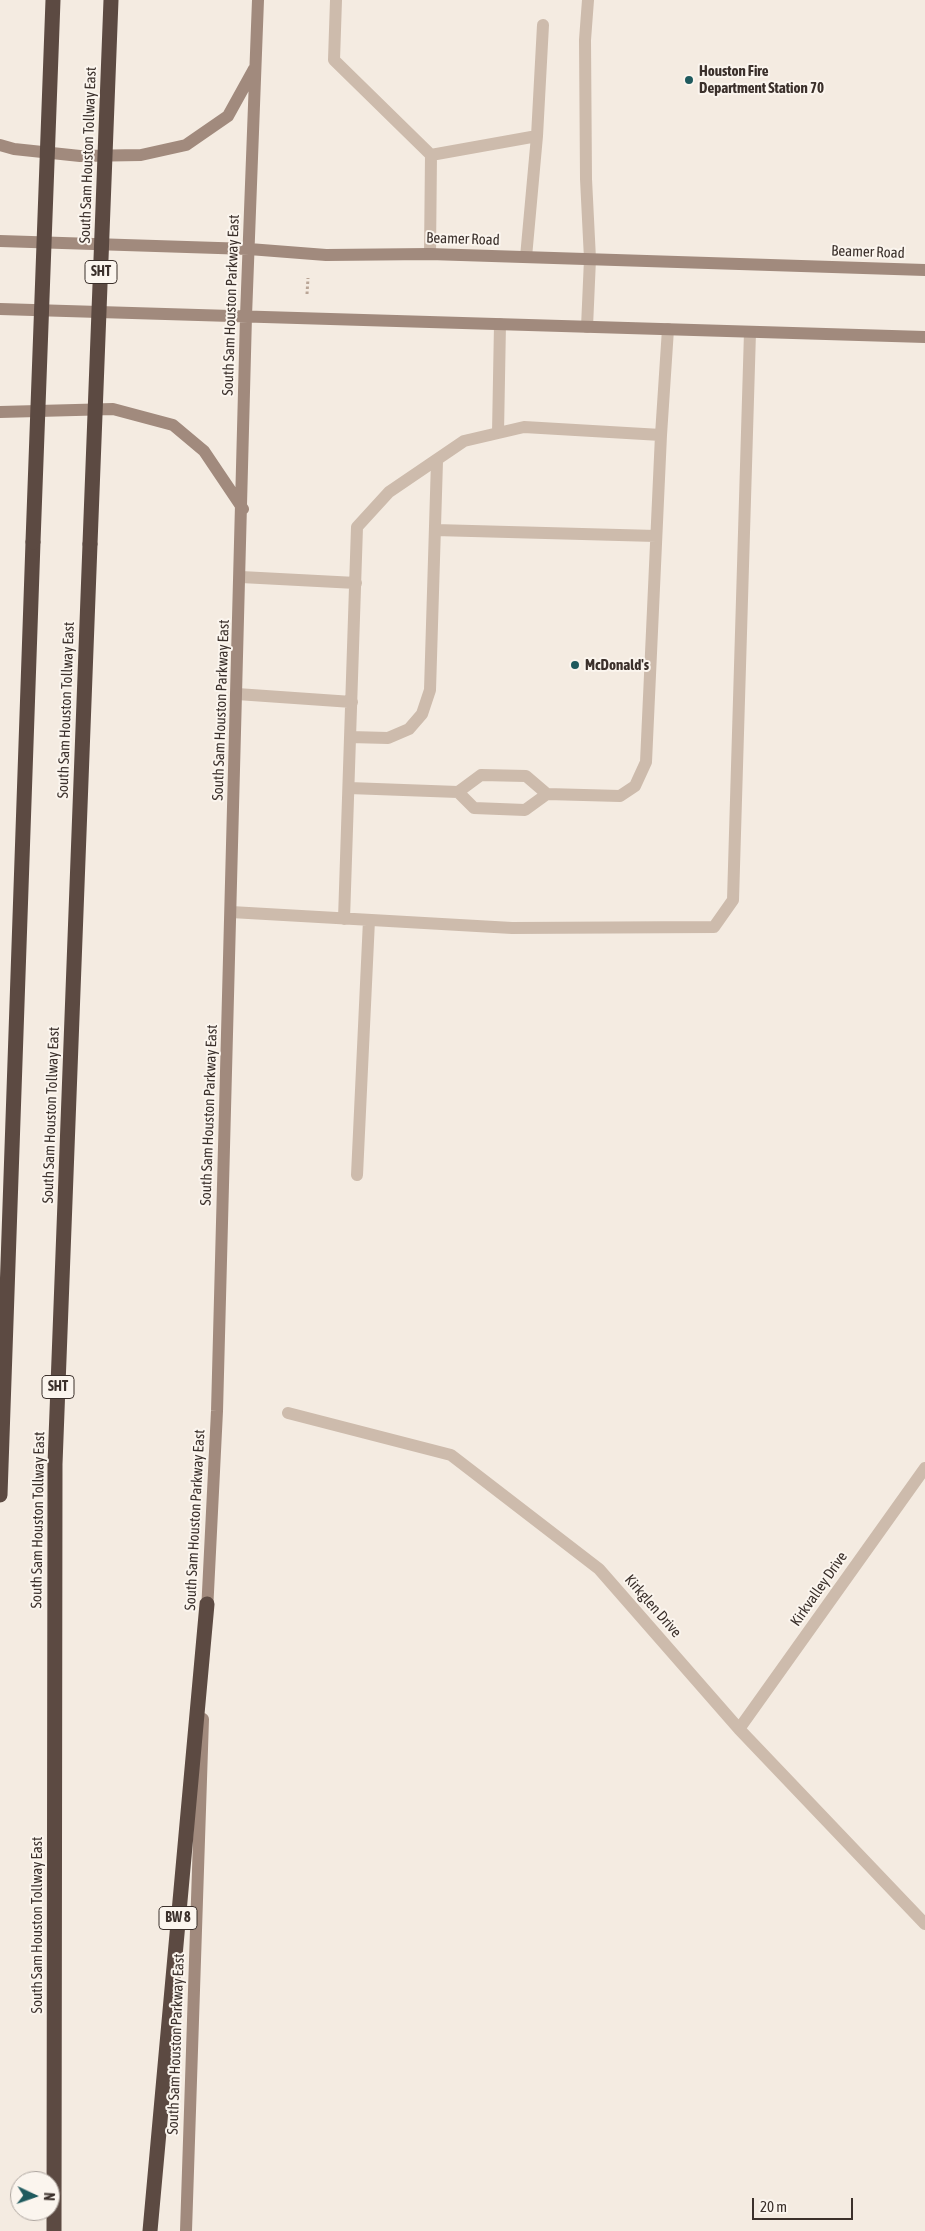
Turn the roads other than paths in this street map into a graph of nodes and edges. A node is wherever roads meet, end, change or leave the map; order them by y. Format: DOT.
graph roads {
  1 [pos="53,0"];
  2 [pos="111,0"];
  3 [pos="258,0"];
  4 [pos="336,0"];
  5 [pos="588,0"];
  6 [pos="544,25"];
  7 [pos="256,65"];
  8 [pos="537,136"];
  9 [pos="0,145"];
  10 [pos="431,155"];
  11 [pos="0,241"];
  12 [pos="249,249"];
  13 [pos="430,254"];
  14 [pos="526,258"];
  15 [pos="590,259"];
  16 [pos="925,270"];
  17 [pos="0,309"];
  18 [pos="246,316"];
  19 [pos="500,324"];
  20 [pos="587,327"];
  21 [pos="668,329"];
  22 [pos="750,332"];
  23 [pos="925,337"];
  24 [pos="0,412"];
  25 [pos="498,433"];
  26 [pos="661,435"];
  27 [pos="437,461"];
  28 [pos="242,509"];
  29 [pos="435,530"];
  30 [pos="656,536"];
  31 [pos="241,577"];
  32 [pos="356,583"];
  33 [pos="237,694"];
  34 [pos="352,702"];
  35 [pos="350,737"];
  36 [pos="349,788"];
  37 [pos="458,792"];
  38 [pos="546,794"];
  39 [pos="231,912"];
  40 [pos="344,919"];
  41 [pos="369,920"];
  42 [pos="357,1175"];
  43 [pos="288,1413"];
  44 [pos="925,1468"];
  45 [pos="0,1495"];
  46 [pos="207,1604"];
  47 [pos="739,1729"];
  48 [pos="925,1924"];
  49 [pos="54,2231"];
  50 [pos="150,2231"];
  51 [pos="186,2231"];
  1 -- 45 [label="highway, bridge"];
  2 -- 49 [label="highway, South Sam Houston Tollway East / SHT, bridge"];
  3 -- 7 [label="main road, South Sam Houston Parkway East / BW 8"];
  4 -- 10 [label="street"];
  5 -- 15 [label="street"];
  6 -- 8 [label="street"];
  7 -- 9 [label="main road"];
  7 -- 12 [label="main road, South Sam Houston Parkway East / BW 8"];
  8 -- 10 [label="street"];
  8 -- 14 [label="street"];
  10 -- 13 [label="street"];
  11 -- 12 [label="main road, Beamer Road"];
  12 -- 13 [label="main road, Beamer Road"];
  12 -- 18 [label="main road, South Sam Houston Parkway East / BW 8"];
  13 -- 14 [label="main road, Beamer Road"];
  14 -- 15 [label="main road, Beamer Road"];
  15 -- 16 [label="main road, Beamer Road"];
  15 -- 20 [label="street"];
  17 -- 18 [label="main road"];
  18 -- 19 [label="main road"];
  18 -- 28 [label="main road, South Sam Houston Parkway East / BW 8"];
  19 -- 20 [label="main road"];
  19 -- 25 [label="street"];
  20 -- 21 [label="main road"];
  21 -- 22 [label="main road"];
  21 -- 26 [label="street"];
  22 -- 23 [label="main road"];
  22 -- 41 [label="street"];
  24 -- 28 [label="main road"];
  25 -- 26 [label="street"];
  25 -- 27 [label="street"];
  26 -- 30 [label="street"];
  27 -- 29 [label="street"];
  27 -- 32 [label="street"];
  28 -- 31 [label="main road, South Sam Houston Parkway East / BW 8"];
  29 -- 30 [label="street"];
  29 -- 35 [label="street"];
  30 -- 38 [label="street"];
  31 -- 32 [label="street"];
  31 -- 33 [label="main road, South Sam Houston Parkway East / BW 8"];
  32 -- 34 [label="street"];
  33 -- 34 [label="street"];
  33 -- 39 [label="main road, South Sam Houston Parkway East / BW 8"];
  34 -- 35 [label="street"];
  35 -- 36 [label="street"];
  36 -- 37 [label="street"];
  36 -- 40 [label="street"];
  37 -- 38 [label="street"];
  37 -- 38 [label="street"];
  39 -- 40 [label="street"];
  39 -- 46 [label="main road, South Sam Houston Parkway East / BW 8"];
  40 -- 41 [label="street"];
  41 -- 42 [label="street"];
  43 -- 47 [label="street, Kirkglen Drive"];
  44 -- 47 [label="street, Kirkvalley Drive"];
  46 -- 50 [label="highway, BW 8"];
  46 -- 51 [label="main road, South Sam Houston Parkway East"];
  47 -- 48 [label="street, Kirkglen Drive"];
}
